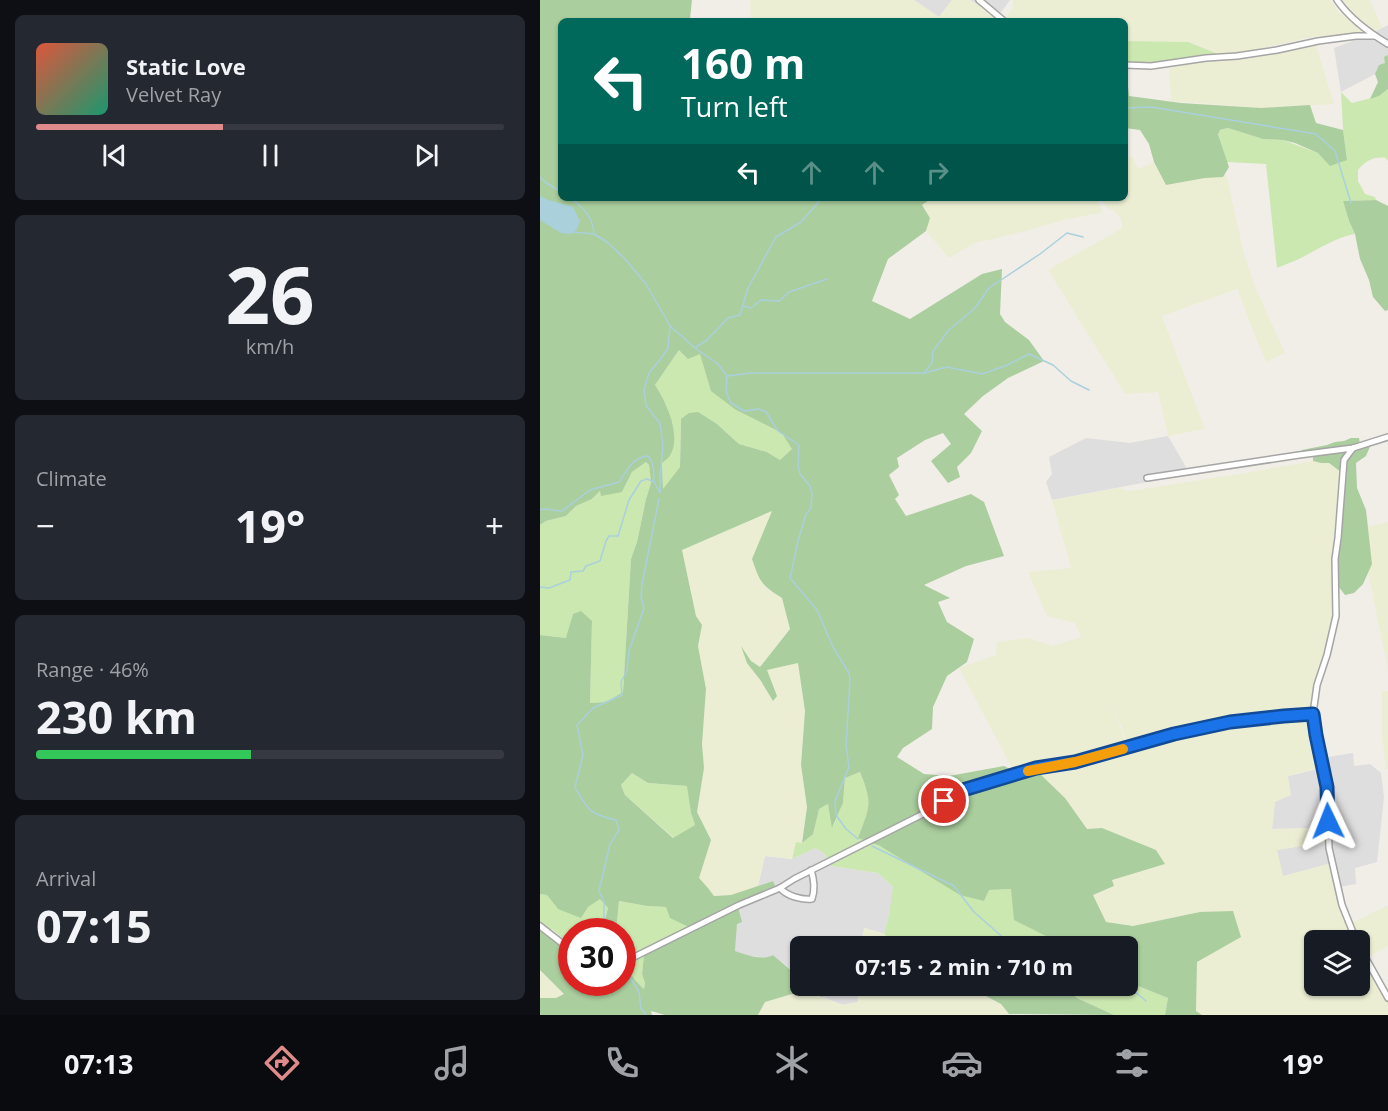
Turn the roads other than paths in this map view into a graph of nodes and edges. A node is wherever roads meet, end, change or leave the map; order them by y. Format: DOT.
graph roads {
  1 [pos="979,0"];
  2 [pos="1337,0"];
  3 [pos="1000,18"];
  4 [pos="1375,36"];
  5 [pos="1388,44"];
  6 [pos="1128,65"];
  7 [pos="1388,437"];
  8 [pos="1353,448"];
  9 [pos="1147,478"];
  10 [pos="1313,714"];
  11 [pos="812,870"];
  12 [pos="780,888"];
  13 [pos="540,926"];
  14 [pos="1352,930"];
  15 [pos="558,940"];
  16 [pos="636,956"];
  17 [pos="1370,966"];
  18 [pos="1388,998"];
  1 -- 3 [label="street"];
  2 -- 4 [label="street"];
  4 -- 5 [label="street"];
  4 -- 6 [label="street"];
  7 -- 8 [label="street"];
  8 -- 9 [label="street"];
  8 -- 10 [label="street"];
  10 -- 11 [label="street"];
  10 -- 14 [label="street"];
  11 -- 12 [label="street"];
  11 -- 12 [label="street"];
  12 -- 16 [label="street"];
  13 -- 15 [label="street"];
  17 -- 18 [label="street"];
}
